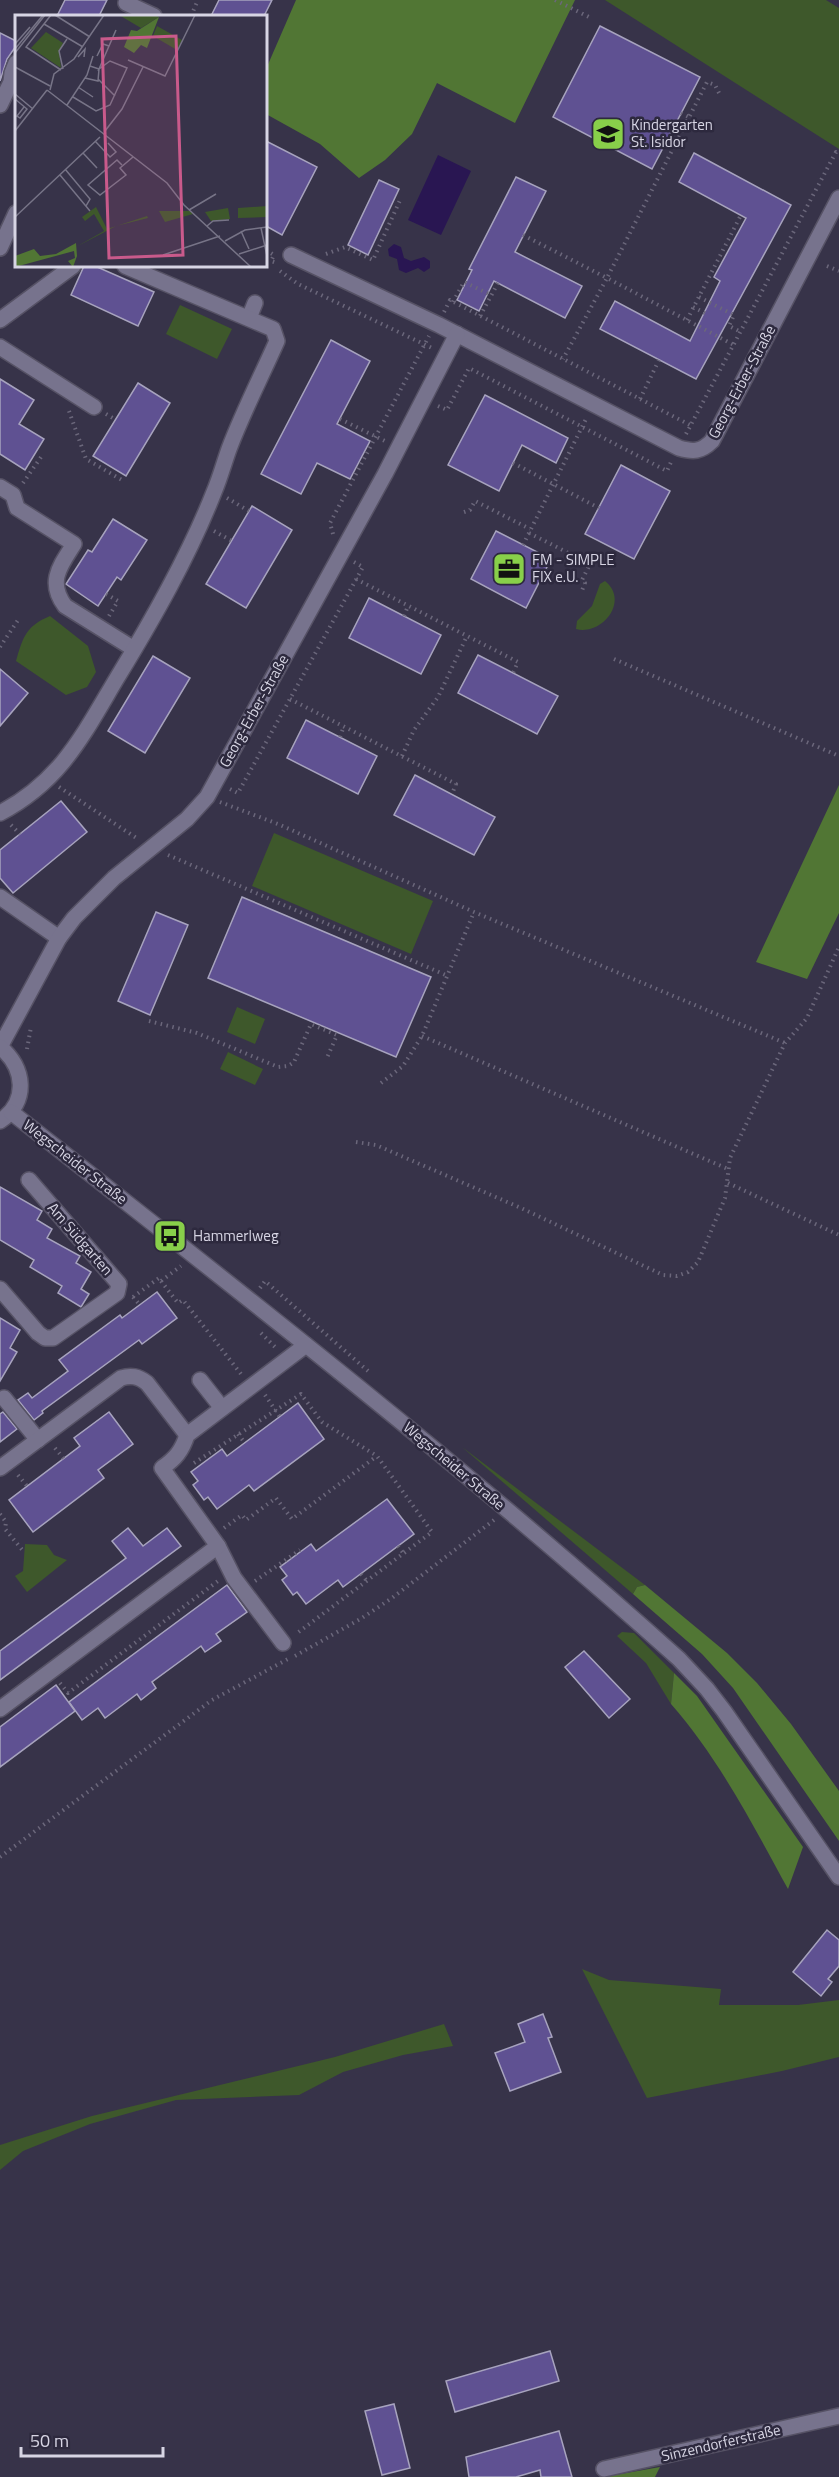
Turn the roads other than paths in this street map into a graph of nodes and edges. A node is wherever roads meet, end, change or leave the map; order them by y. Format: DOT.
graph roads {
  1 [pos="124,7"];
  2 [pos="151,15"];
  3 [pos="15,66"];
  4 [pos="0,105"];
  5 [pos="839,198"];
  6 [pos="15,215"];
  7 [pos="0,248"];
  8 [pos="291,255"];
  9 [pos="72,267"];
  10 [pos="127,267"];
  11 [pos="255,303"];
  12 [pos="249,318"];
  13 [pos="0,320"];
  14 [pos="457,334"];
  15 [pos="0,347"];
  16 [pos="94,406"];
  17 [pos="7,491"];
  18 [pos="134,649"];
  19 [pos="0,813"];
  20 [pos="0,897"];
  21 [pos="58,938"];
  22 [pos="0,1047"];
  23 [pos="6,1116"];
  24 [pos="29,1180"];
  25 [pos="0,1289"];
  26 [pos="306,1345"];
  27 [pos="200,1380"];
  28 [pos="4,1398"];
  29 [pos="218,1403"];
  30 [pos="187,1435"];
  31 [pos="45,1443"];
  32 [pos="4,1473"];
  33 [pos="215,1541"];
  34 [pos="283,1643"];
  35 [pos="0,1708"];
  36 [pos="839,1877"];
  37 [pos="839,2416"];
  38 [pos="604,2469"];
  1 -- 2 [label="street"];
  3 -- 4 [label="street"];
  5 -- 14 [label="street, Georg-Erber-Straße"];
  6 -- 7 [label="street"];
  8 -- 14 [label="street"];
  9 -- 13 [label="street"];
  10 -- 12 [label="street"];
  11 -- 12 [label="street"];
  12 -- 18 [label="street"];
  14 -- 21 [label="street, Georg-Erber-Straße"];
  15 -- 16 [label="street"];
  17 -- 18 [label="street"];
  18 -- 19 [label="street"];
  20 -- 21 [label="street"];
  21 -- 22 [label="street, Georg-Erber-Straße"];
  22 -- 23 [label="street, Wegscheider Straße"];
  23 -- 26 [label="street, Wegscheider Straße"];
  24 -- 25 [label="street, Am Südgarten"];
  26 -- 29 [label="street"];
  26 -- 36 [label="street, Wegscheider Straße"];
  27 -- 29 [label="street"];
  28 -- 31 [label="street"];
  29 -- 30 [label="street"];
  30 -- 31 [label="street"];
  30 -- 33 [label="street"];
  31 -- 32 [label="street"];
  33 -- 34 [label="street"];
  33 -- 35 [label="street"];
  37 -- 38 [label="street, Sinzendorferstraße"];
}
